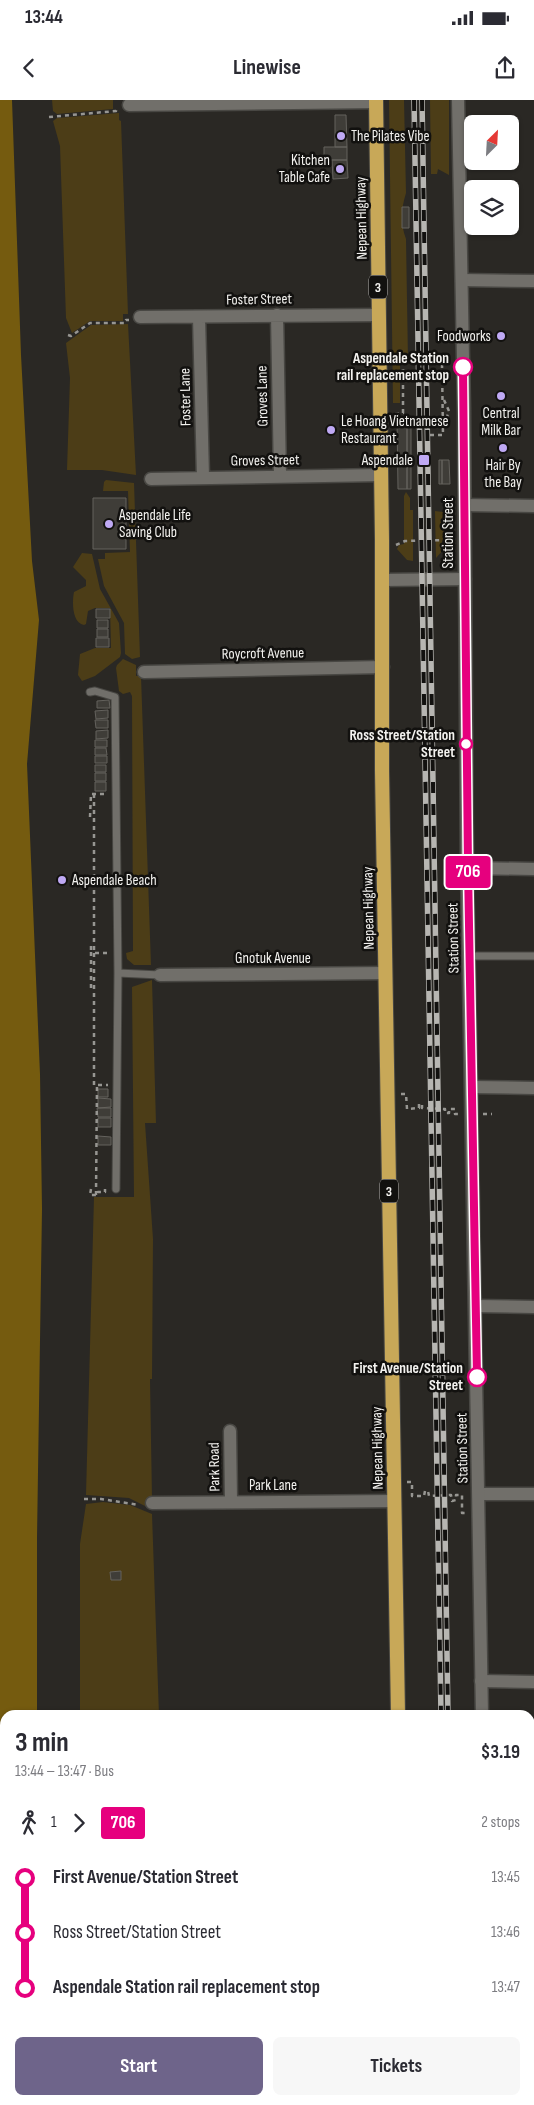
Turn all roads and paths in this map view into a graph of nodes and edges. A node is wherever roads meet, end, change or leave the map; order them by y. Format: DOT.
graph roads {
  1 [pos="458,100"];
  2 [pos="376,101"];
  3 [pos="116,103"];
  4 [pos="129,105"];
  5 [pos="49,117"];
  6 [pos="462,280"];
  7 [pos="534,281"];
  8 [pos="277,315"];
  9 [pos="378,315"];
  10 [pos="199,317"];
  11 [pos="135,318"];
  12 [pos="68,335"];
  13 [pos="403,364"];
  14 [pos="442,365"];
  15 [pos="443,399"];
  16 [pos="395,414"];
  17 [pos="443,428"];
  18 [pos="430,435"];
  19 [pos="380,475"];
  20 [pos="280,476"];
  21 [pos="203,477"];
  22 [pos="151,479"];
  23 [pos="465,505"];
  24 [pos="534,506"];
  25 [pos="396,544"];
  26 [pos="442,548"];
  27 [pos="465,579"];
  28 [pos="382,580"];
  29 [pos="383,668"];
  30 [pos="144,672"];
  31 [pos="90,692"];
  32 [pos="115,793"];
  33 [pos="94,794"];
  34 [pos="90,817"];
  35 [pos="468,868"];
  36 [pos="534,869"];
  37 [pos="91,946"];
  38 [pos="93,952"];
  39 [pos="117,953"];
  40 [pos="469,956"];
  41 [pos="534,956"];
  42 [pos="118,973"];
  43 [pos="386,973"];
  44 [pos="160,975"];
  45 [pos="91,988"];
  46 [pos="97,1085"];
  47 [pos="116,1085"];
  48 [pos="472,1087"];
  49 [pos="534,1088"];
  50 [pos="388,1094"];
  51 [pos="472,1114"];
  52 [pos="492,1114"];
  53 [pos="116,1189"];
  54 [pos="91,1190"];
  55 [pos="96,1195"];
  56 [pos="476,1306"];
  57 [pos="534,1308"];
  58 [pos="230,1431"];
  59 [pos="394,1482"];
  60 [pos="373,1483"];
  61 [pos="479,1494"];
  62 [pos="534,1494"];
  63 [pos="84,1499"];
  64 [pos="231,1501"];
  65 [pos="394,1501"];
  66 [pos="152,1503"];
  67 [pos="479,1512"];
  68 [pos="482,1681"];
  69 [pos="534,1682"];
  70 [pos="398,1710"];
  71 [pos="482,1710"];
  1 -- 6 [label="street, Station Street"];
  2 -- 4 [label="street"];
  2 -- 9 [label="highway, Nepean Highway / 3"];
  3 -- 5 [label="path"];
  6 -- 7 [label="street"];
  6 -- 23 [label="street, Station Street"];
  8 -- 9 [label="street, Foster Street"];
  8 -- 10 [label="street, Foster Street"];
  8 -- 20 [label="street, Groves Lane"];
  9 -- 19 [label="highway, Nepean Highway / 3"];
  10 -- 11 [label="street, Foster Street"];
  10 -- 21 [label="street, Foster Lane"];
  11 -- 12 [label="path"];
  13 -- 16 [label="path"];
  14 -- 15 [label="path"];
  15 -- 17 [label="path"];
  15 -- 17 [label="path"];
  17 -- 18 [label="path"];
  19 -- 20 [label="street, Groves Street"];
  19 -- 28 [label="highway, Nepean Highway / 3"];
  20 -- 21 [label="street, Groves Street"];
  21 -- 22 [label="street, Groves Street"];
  23 -- 24 [label="street"];
  23 -- 27 [label="street, Station Street"];
  25 -- 26 [label="path"];
  27 -- 28 [label="street"];
  27 -- 35 [label="street, Station Street"];
  28 -- 29 [label="highway, Nepean Highway / 3"];
  29 -- 30 [label="street, Roycroft Avenue"];
  29 -- 43 [label="highway, Nepean Highway / 3"];
  31 -- 32 [label="lane"];
  32 -- 33 [label="path"];
  32 -- 39 [label="lane"];
  33 -- 34 [label="path"];
  33 -- 38 [label="path"];
  35 -- 36 [label="street"];
  35 -- 40 [label="street, Station Street"];
  37 -- 38 [label="path"];
  38 -- 39 [label="path"];
  38 -- 45 [label="path"];
  38 -- 46 [label="path"];
  39 -- 42 [label="lane"];
  40 -- 41 [label="lane"];
  40 -- 48 [label="street, Station Street"];
  42 -- 44 [label="lane"];
  42 -- 47 [label="lane"];
  43 -- 44 [label="street, Gnotuk Avenue"];
  43 -- 50 [label="highway, Nepean Highway / 3"];
  46 -- 47 [label="path"];
  46 -- 55 [label="path"];
  47 -- 53 [label="lane"];
  48 -- 49 [label="street"];
  48 -- 51 [label="street, Station Street"];
  50 -- 51 [label="path"];
  50 -- 59 [label="highway, Nepean Highway / 3"];
  51 -- 52 [label="path"];
  51 -- 56 [label="street, Station Street"];
  53 -- 55 [label="path"];
  54 -- 55 [label="path"];
  56 -- 57 [label="street"];
  56 -- 61 [label="street, Station Street"];
  58 -- 64 [label="street, Park Road"];
  59 -- 60 [label="path"];
  59 -- 65 [label="highway, Nepean Highway / 3"];
  59 -- 67 [label="path"];
  61 -- 62 [label="street"];
  61 -- 67 [label="street, Station Street"];
  63 -- 66 [label="path"];
  64 -- 65 [label="street, Park Lane"];
  64 -- 66 [label="street, Park Lane"];
  65 -- 70 [label="highway, Nepean Highway / 3"];
  67 -- 68 [label="street, Station Street"];
  68 -- 69 [label="street"];
  68 -- 71 [label="street, Station Street"];
}
